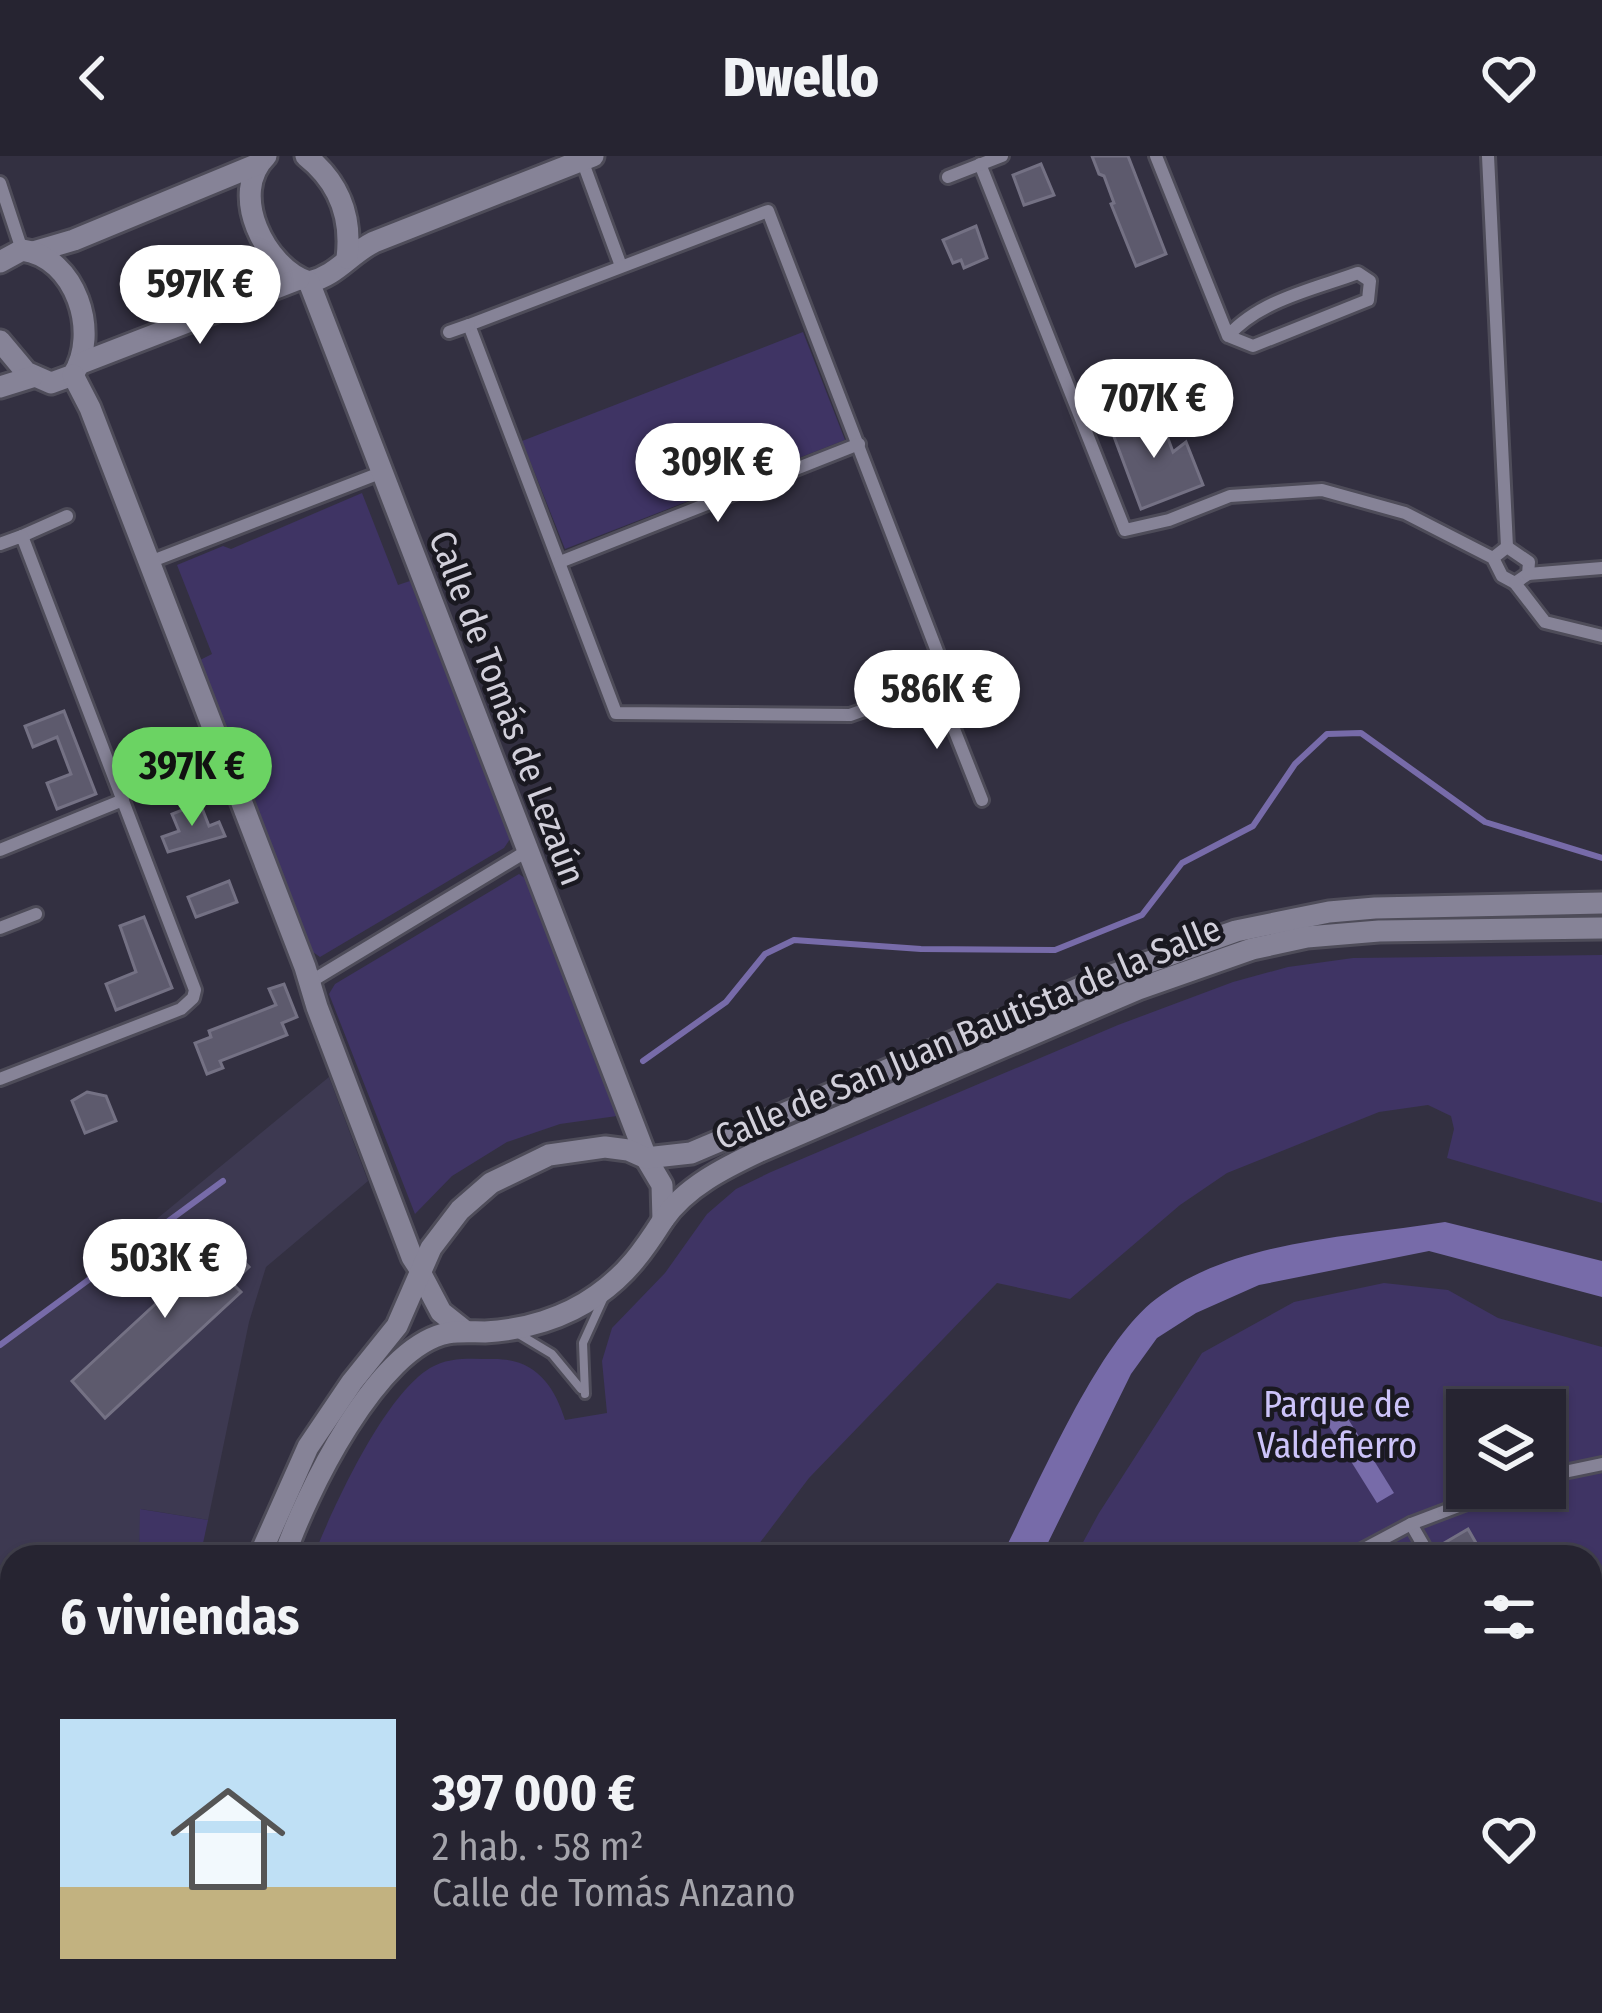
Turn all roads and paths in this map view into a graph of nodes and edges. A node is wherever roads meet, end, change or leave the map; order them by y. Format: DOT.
graph roads {
  1 [pos="306,156"];
  2 [pos="1002,156"];
  3 [pos="1156,156"];
  4 [pos="1488,156"];
  5 [pos="587,158"];
  6 [pos="262,160"];
  7 [pos="980,164"];
  8 [pos="947,177"];
  9 [pos="0,183"];
  10 [pos="28,251"];
  11 [pos="347,258"];
  12 [pos="0,262"];
  13 [pos="621,266"];
  14 [pos="304,280"];
  15 [pos="469,325"];
  16 [pos="449,332"];
  17 [pos="1228,336"];
  18 [pos="0,341"];
  19 [pos="76,369"];
  20 [pos="32,377"];
  21 [pos="0,387"];
  22 [pos="859,444"];
  23 [pos="380,472"];
  24 [pos="67,516"];
  25 [pos="22,536"];
  26 [pos="0,544"];
  27 [pos="1507,547"];
  28 [pos="1493,558"];
  29 [pos="560,562"];
  30 [pos="147,563"];
  31 [pos="1602,568"];
  32 [pos="1521,579"];
  33 [pos="1602,637"];
  34 [pos="937,686"];
  35 [pos="123,800"];
  36 [pos="982,800"];
  37 [pos="0,850"];
  38 [pos="527,851"];
  39 [pos="1602,903"];
  40 [pos="36,914"];
  41 [pos="0,928"];
  42 [pos="1602,928"];
  43 [pos="310,982"];
  44 [pos="0,1079"];
  45 [pos="646,1157"];
  46 [pos="663,1220"];
  47 [pos="421,1272"];
  48 [pos="615,1281"];
  49 [pos="510,1330"];
  50 [pos="465,1331"];
  51 [pos="1602,1464"];
  52 [pos="1566,1472"];
  53 [pos="1451,1509"];
  54 [pos="1411,1524"];
  55 [pos="265,1545"];
  56 [pos="289,1545"];
  57 [pos="1372,1545"];
  58 [pos="1423,1545"];
  1 -- 11 [label="main road"];
  2 -- 7 [label="street"];
  3 -- 17 [label="street"];
  4 -- 27 [label="street"];
  5 -- 11 [label="main road"];
  5 -- 13 [label="street"];
  6 -- 10 [label="main road"];
  6 -- 14 [label="main road, Calle de Tomás de Lezaún"];
  7 -- 8 [label="street"];
  7 -- 28 [label="street"];
  9 -- 10 [label="street"];
  10 -- 12 [label="main road"];
  10 -- 19 [label="main road"];
  11 -- 14 [label="main road"];
  13 -- 15 [label="street"];
  13 -- 22 [label="street"];
  14 -- 19 [label="main road"];
  14 -- 23 [label="main road, Calle de Tomás de Lezaún"];
  15 -- 16 [label="street"];
  15 -- 29 [label="street"];
  17 -- 17 [label="street"];
  18 -- 20 [label="main road"];
  19 -- 20 [label="main road"];
  19 -- 30 [label="main road"];
  20 -- 21 [label="main road"];
  22 -- 29 [label="street"];
  22 -- 34 [label="street"];
  23 -- 30 [label="street"];
  23 -- 38 [label="main road, Calle de Tomás de Lezaún"];
  24 -- 25 [label="street"];
  25 -- 26 [label="street"];
  25 -- 35 [label="street"];
  27 -- 28 [label="street"];
  27 -- 32 [label="street"];
  28 -- 32 [label="street"];
  29 -- 34 [label="street"];
  30 -- 43 [label="main road"];
  31 -- 32 [label="street"];
  32 -- 33 [label="street"];
  34 -- 36 [label="street"];
  35 -- 37 [label="street"];
  35 -- 44 [label="street"];
  38 -- 43 [label="street"];
  38 -- 45 [label="main road, Calle de Tomás de Lezaún"];
  39 -- 45 [label="main road, Calle de San Juan Bautista de la Salle"];
  40 -- 41 [label="street"];
  42 -- 46 [label="main road, Calle de San Juan Bautista de la Salle"];
  43 -- 47 [label="main road"];
  45 -- 46 [label="main road"];
  45 -- 47 [label="main road, Calle de San Juan Bautista de la Salle"];
  46 -- 48 [label="main road, Calle de San Juan Bautista de la Salle"];
  47 -- 50 [label="main road"];
  47 -- 55 [label="main road, Calle de San Juan Bautista de la Salle"];
  48 -- 49 [label="main road, Calle de San Juan Bautista de la Salle"];
  48 -- 49 [label="lane"];
  49 -- 50 [label="main road, Calle de San Juan Bautista de la Salle"];
  50 -- 56 [label="main road, Calle de San Juan Bautista de la Salle"];
  51 -- 52 [label="street"];
  53 -- 54 [label="street"];
  54 -- 57 [label="street"];
  54 -- 58 [label="street"];
}
